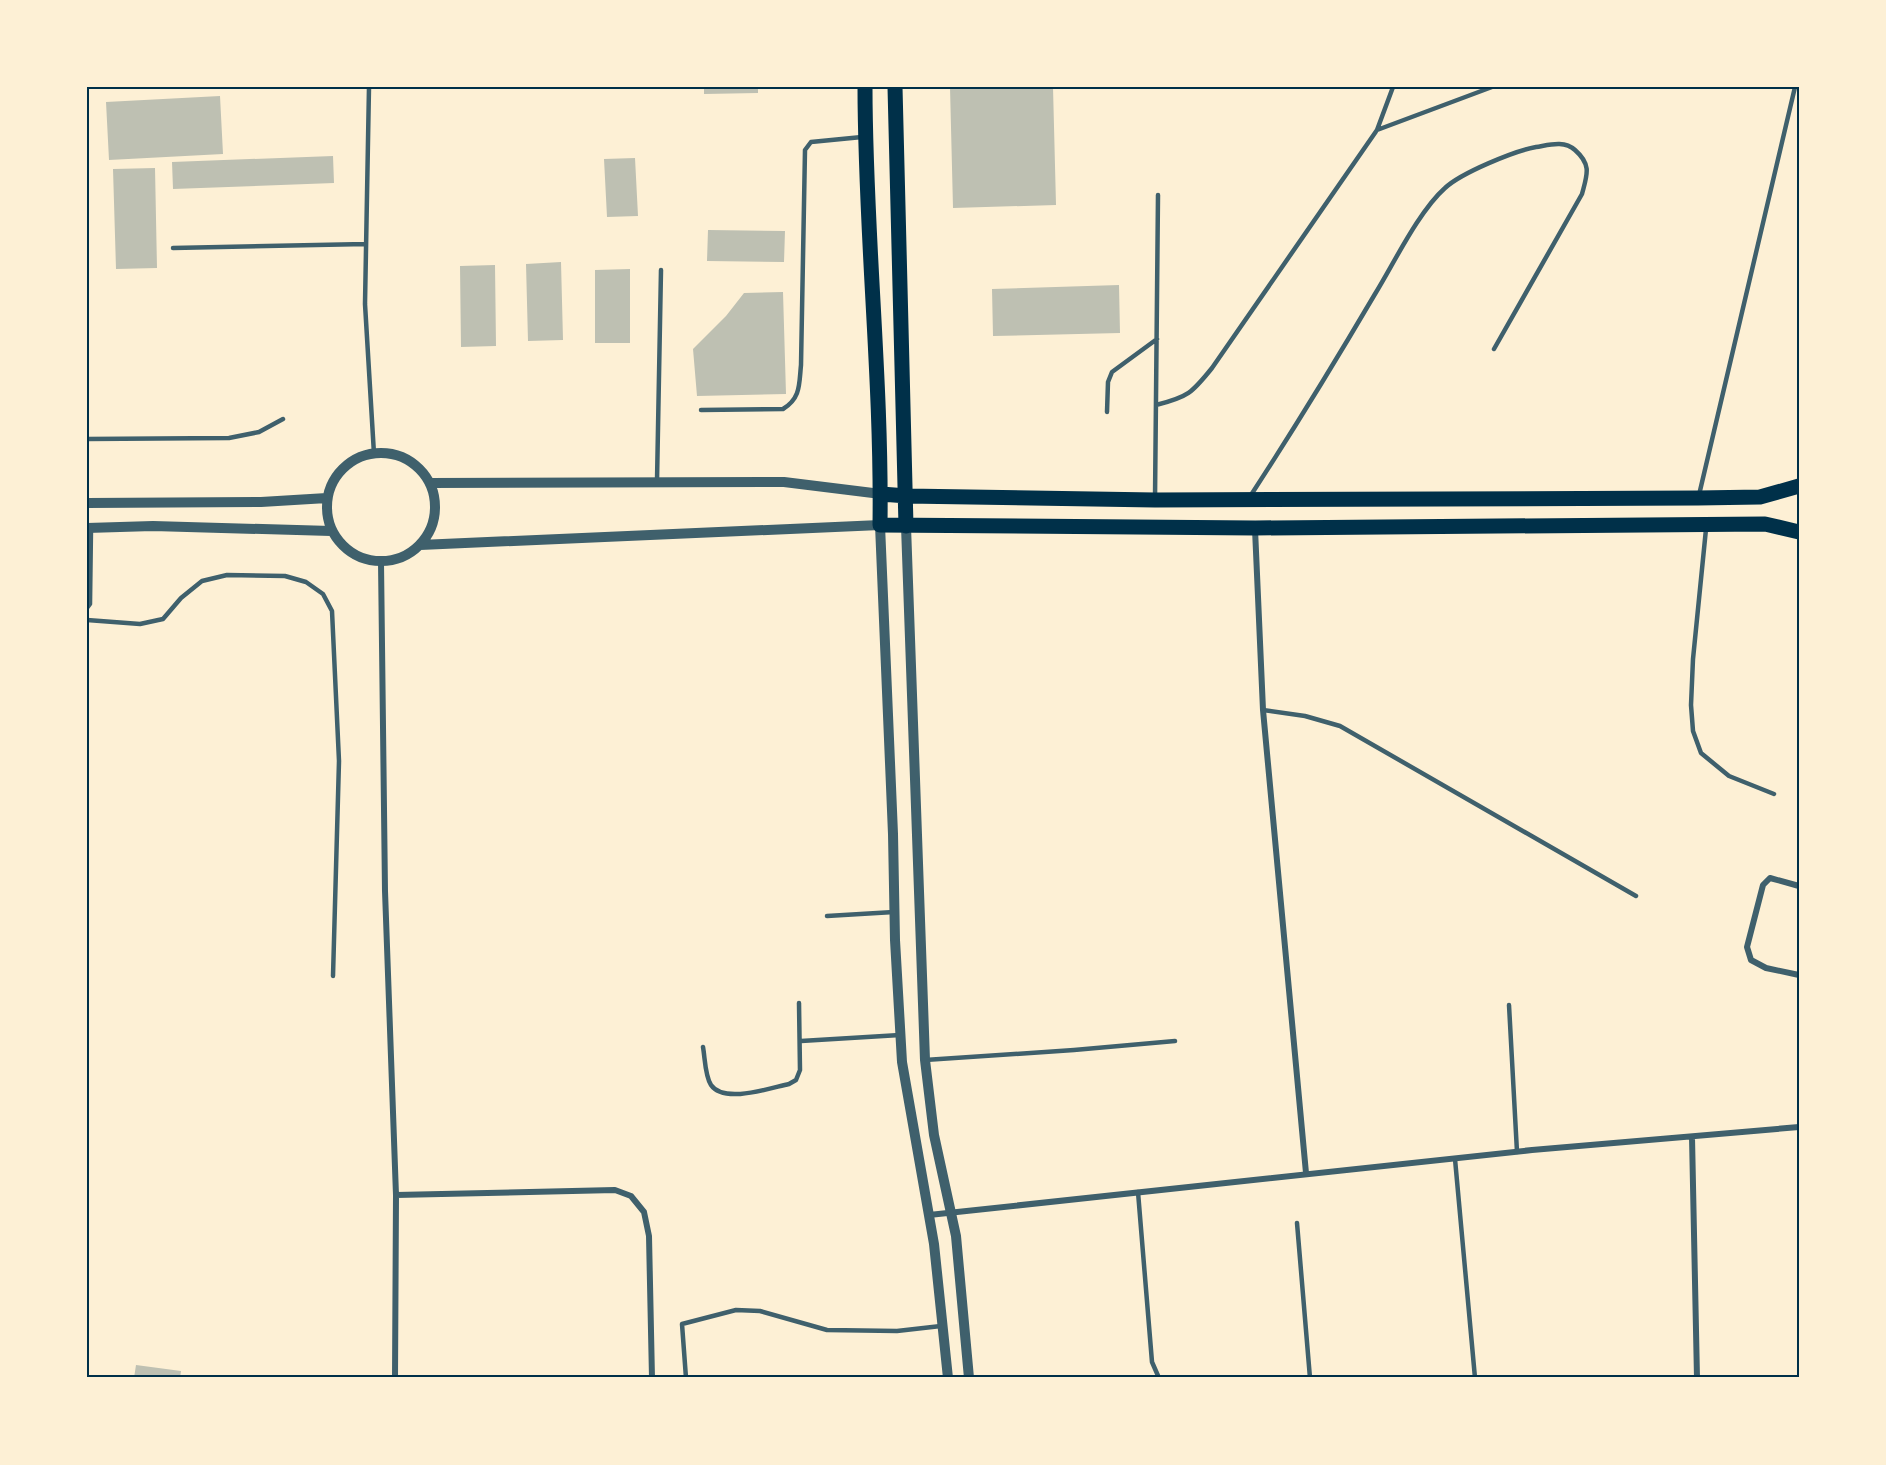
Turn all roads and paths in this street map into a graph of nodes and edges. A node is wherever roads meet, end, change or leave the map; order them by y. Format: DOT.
graph roads {
  1 [pos="369,87"];
  2 [pos="865,87"];
  3 [pos="895,87"];
  4 [pos="1393,87"];
  5 [pos="1492,87"];
  6 [pos="1795,87"];
  7 [pos="1377,130"];
  8 [pos="865,136"];
  9 [pos="1158,195"];
  10 [pos="366,244"];
  11 [pos="173,248"];
  12 [pos="661,270"];
  13 [pos="1157,339"];
  14 [pos="1494,349"];
  15 [pos="1156,405"];
  16 [pos="702,410"];
  17 [pos="1107,412"];
  18 [pos="283,419"];
  19 [pos="87,439"];
  20 [pos="374,454"];
  21 [pos="657,482"];
  22 [pos="430,483"];
  23 [pos="1799,486"];
  24 [pos="880,494"];
  25 [pos="907,496"];
  26 [pos="1760,497"];
  27 [pos="327,498"];
  28 [pos="1698,498"];
  29 [pos="1155,500"];
  30 [pos="1248,500"];
  31 [pos="87,503"];
  32 [pos="1765,524"];
  33 [pos="880,525"];
  34 [pos="906,526"];
  35 [pos="1706,526"];
  36 [pos="89,528"];
  37 [pos="1255,528"];
  38 [pos="331,531"];
  39 [pos="1799,532"];
  40 [pos="420,545"];
  41 [pos="381,562"];
  42 [pos="87,608"];
  43 [pos="87,620"];
  44 [pos="1263,710"];
  45 [pos="1773,794"];
  46 [pos="1799,886"];
  47 [pos="1636,896"];
  48 [pos="894,912"];
  49 [pos="827,916"];
  50 [pos="1799,975"];
  51 [pos="333,976"];
  52 [pos="799,1003"];
  53 [pos="1509,1005"];
  54 [pos="900,1035"];
  55 [pos="801,1041"];
  56 [pos="1175,1041"];
  57 [pos="703,1047"];
  58 [pos="925,1060"];
  59 [pos="1799,1127"];
  60 [pos="1692,1137"];
  61 [pos="1517,1152"];
  62 [pos="1455,1159"];
  63 [pos="1306,1173"];
  64 [pos="1138,1192"];
  65 [pos="396,1195"];
  66 [pos="951,1212"];
  67 [pos="928,1215"];
  68 [pos="1297,1223"];
  69 [pos="943,1325"];
  70 [pos="396,1378"];
  71 [pos="652,1378"];
  72 [pos="686,1378"];
  73 [pos="948,1378"];
  74 [pos="969,1378"];
  75 [pos="1159,1378"];
  76 [pos="1310,1378"];
  77 [pos="1475,1378"];
  78 [pos="1697,1378"];
  1 -- 10 [label="lane"];
  2 -- 8 [label="main road"];
  3 -- 25 [label="main road"];
  4 -- 7 [label="lane"];
  5 -- 7 [label="lane"];
  6 -- 28 [label="lane"];
  7 -- 15 [label="lane"];
  8 -- 16 [label="lane"];
  8 -- 24 [label="main road"];
  9 -- 13 [label="lane"];
  10 -- 11 [label="lane"];
  10 -- 20 [label="lane"];
  12 -- 21 [label="lane"];
  13 -- 15 [label="lane"];
  13 -- 17 [label="lane"];
  14 -- 30 [label="lane"];
  15 -- 29 [label="lane"];
  18 -- 19 [label="lane"];
  20 -- 22 [label="street"];
  20 -- 27 [label="street"];
  21 -- 22 [label="street"];
  21 -- 24 [label="street"];
  22 -- 40 [label="street"];
  23 -- 26 [label="main road"];
  24 -- 25 [label="main road"];
  24 -- 33 [label="main road"];
  25 -- 29 [label="main road"];
  25 -- 34 [label="main road"];
  26 -- 28 [label="main road"];
  26 -- 32 [label="main road"];
  27 -- 31 [label="street"];
  27 -- 38 [label="street"];
  28 -- 30 [label="main road"];
  29 -- 30 [label="main road"];
  32 -- 35 [label="main road"];
  32 -- 39 [label="main road"];
  33 -- 34 [label="main road"];
  33 -- 40 [label="street"];
  33 -- 48 [label="street"];
  34 -- 37 [label="main road"];
  34 -- 58 [label="street"];
  35 -- 37 [label="main road"];
  35 -- 45 [label="lane"];
  36 -- 38 [label="street"];
  36 -- 42 [label="lane"];
  37 -- 44 [label="street"];
  38 -- 41 [label="street"];
  40 -- 41 [label="street"];
  41 -- 65 [label="street"];
  43 -- 51 [label="lane"];
  44 -- 47 [label="lane"];
  44 -- 63 [label="street"];
  46 -- 50 [label="street"];
  48 -- 49 [label="lane"];
  48 -- 54 [label="street"];
  52 -- 55 [label="lane"];
  53 -- 61 [label="lane"];
  54 -- 55 [label="lane"];
  54 -- 67 [label="street"];
  55 -- 57 [label="lane"];
  56 -- 58 [label="lane"];
  58 -- 66 [label="street"];
  59 -- 60 [label="street"];
  60 -- 61 [label="street"];
  60 -- 78 [label="street"];
  61 -- 62 [label="street"];
  62 -- 63 [label="street"];
  62 -- 77 [label="lane"];
  63 -- 64 [label="street"];
  64 -- 66 [label="street"];
  64 -- 75 [label="lane"];
  65 -- 70 [label="street"];
  65 -- 71 [label="street"];
  66 -- 67 [label="street"];
  66 -- 74 [label="street"];
  67 -- 69 [label="street"];
  68 -- 76 [label="lane"];
  69 -- 72 [label="lane"];
  69 -- 73 [label="street"];
}
